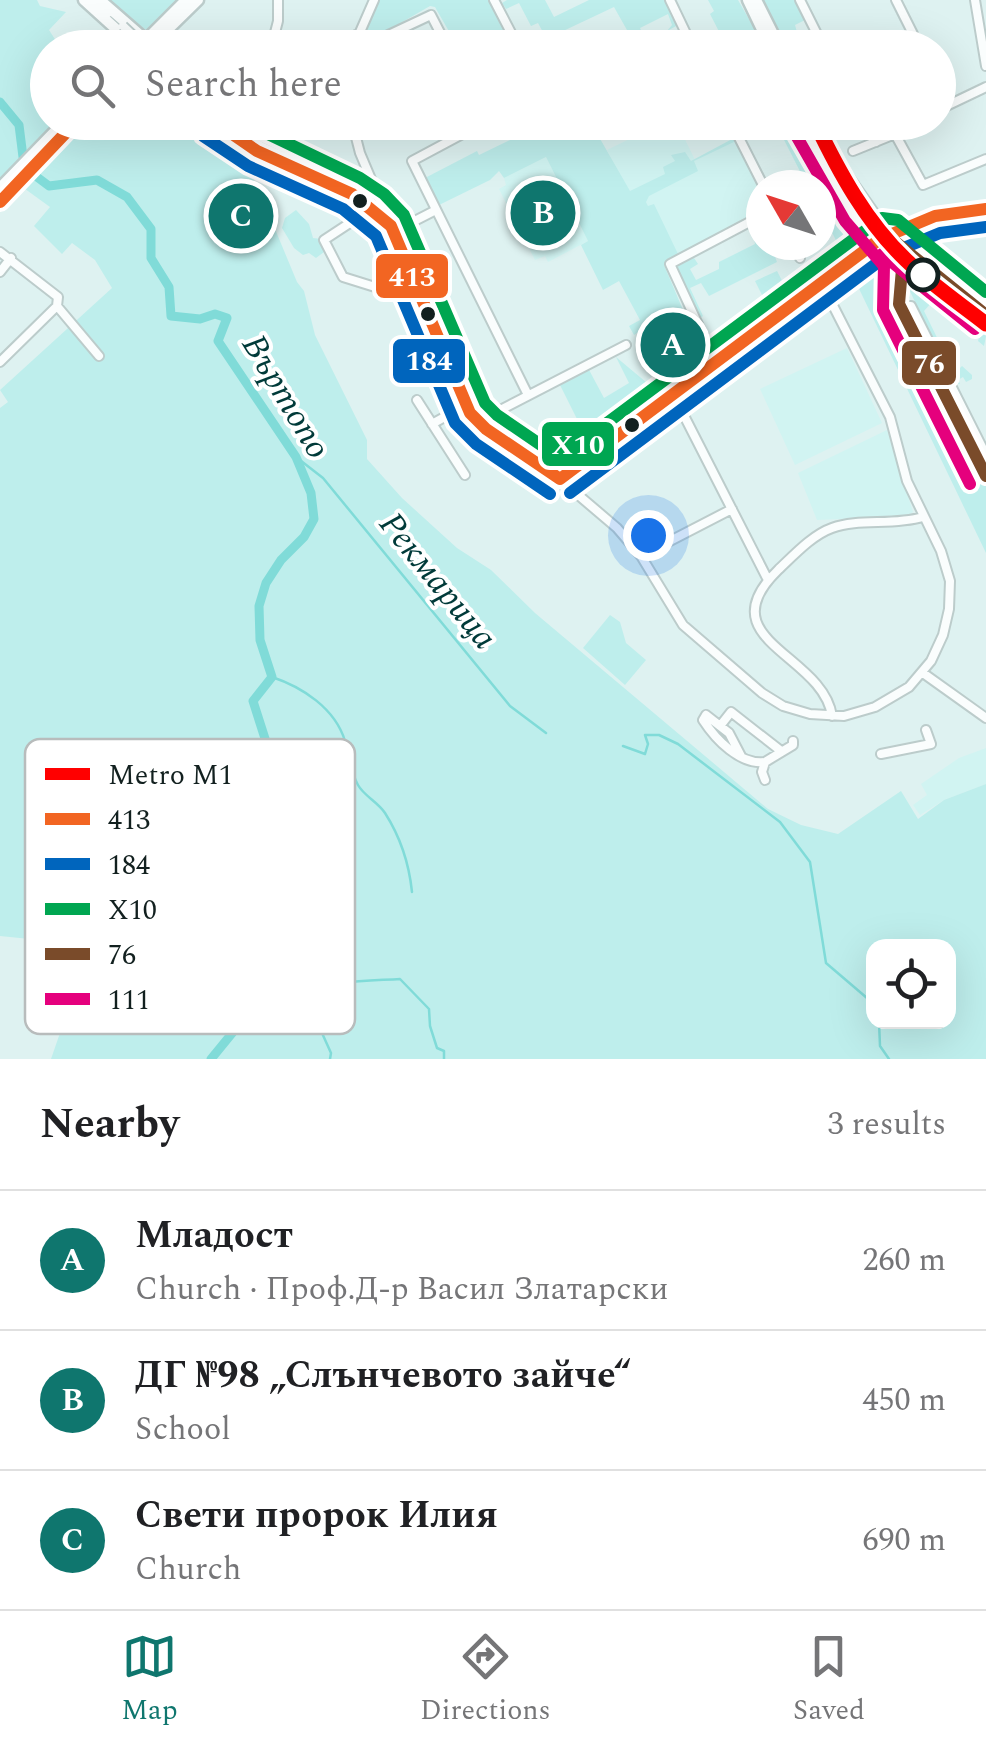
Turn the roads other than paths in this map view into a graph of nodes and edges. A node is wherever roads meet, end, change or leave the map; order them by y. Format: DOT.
graph roads {
  1 [pos="84,0"];
  2 [pos="92,0"];
  3 [pos="100,0"];
  4 [pos="186,0"];
  5 [pos="198,0"];
  6 [pos="278,0"];
  7 [pos="374,0"];
  8 [pos="494,0"];
  9 [pos="670,0"];
  10 [pos="748,0"];
  11 [pos="756,0"];
  12 [pos="800,0"];
  13 [pos="896,0"];
  14 [pos="975,0"];
  15 [pos="124,30"];
  16 [pos="128,30"];
  17 [pos="130,30"];
  18 [pos="160,30"];
  19 [pos="164,30"];
  20 [pos="276,30"];
  21 [pos="359,30"];
  22 [pos="398,30"];
  23 [pos="439,30"];
  24 [pos="510,30"];
  25 [pos="685,30"];
  26 [pos="762,30"];
  27 [pos="771,30"];
  28 [pos="815,30"];
  29 [pos="911,30"];
  30 [pos="986,66"];
  31 [pos="986,87"];
  32 [pos="956,101"];
  33 [pos="47,140"];
  34 [pos="59,140"];
  35 [pos="236,140"];
  36 [pos="245,140"];
  37 [pos="249,140"];
  38 [pos="358,140"];
  39 [pos="451,140"];
  40 [pos="740,140"];
  41 [pos="819,140"];
  42 [pos="826,140"];
  43 [pos="881,140"];
  44 [pos="898,140"];
  45 [pos="876,142"];
  46 [pos="853,151"];
  47 [pos="259,152"];
  48 [pos="986,159"];
  49 [pos="755,170"];
  50 [pos="373,181"];
  51 [pos="0,188"];
  52 [pos="377,191"];
  53 [pos="0,202"];
  54 [pos="369,205"];
  55 [pos="986,208"];
  56 [pos="436,210"];
  57 [pos="746,224"];
  58 [pos="392,229"];
  59 [pos="884,237"];
  60 [pos="0,252"];
  61 [pos="10,258"];
  62 [pos="900,258"];
  63 [pos="0,272"];
  64 [pos="384,281"];
  65 [pos="821,282"];
  66 [pos="58,306"];
  67 [pos="903,311"];
  68 [pos="986,316"];
  69 [pos="986,327"];
  70 [pos="626,345"];
  71 [pos="99,356"];
  72 [pos="716,361"];
  73 [pos="0,362"];
  74 [pos="673,394"];
  75 [pos="528,396"];
  76 [pos="418,400"];
  77 [pos="466,405"];
  78 [pos="478,422"];
  79 [pos="432,424"];
  80 [pos="986,456"];
  81 [pos="465,476"];
  82 [pos="986,476"];
  83 [pos="560,479"];
  84 [pos="732,509"];
  85 [pos="923,516"];
  86 [pos="642,556"];
  87 [pos="768,580"];
  88 [pos="924,673"];
  89 [pos="985,715"];
  90 [pos="832,716"];
  91 [pos="720,726"];
  92 [pos="926,730"];
  93 [pos="793,741"];
  94 [pos="750,748"];
  95 [pos="782,751"];
  96 [pos="880,754"];
  97 [pos="741,755"];
  98 [pos="761,764"];
  99 [pos="765,780"];
  1 -- 15 [label="main road"];
  2 -- 16 [label="street, bridge"];
  3 -- 17 [label="main road"];
  4 -- 18 [label="main road"];
  5 -- 19 [label="main road"];
  6 -- 20 [label="street"];
  7 -- 21 [label="street"];
  8 -- 24 [label="street"];
  9 -- 25 [label="street"];
  10 -- 26 [label="main road"];
  11 -- 27 [label="main road"];
  12 -- 28 [label="street"];
  13 -- 29 [label="street"];
  14 -- 30 [label="street"];
  22 -- 23 [label="street"];
  31 -- 32 [label="street"];
  33 -- 51 [label="main road"];
  34 -- 53 [label="main road"];
  35 -- 47 [label="main road"];
  36 -- 47 [label="street"];
  37 -- 47 [label="main road"];
  38 -- 50 [label="street"];
  39 -- 56 [label="street"];
  40 -- 49 [label="street"];
  41 -- 59 [label="main road"];
  42 -- 59 [label="main road"];
  43 -- 45 [label="street"];
  44 -- 48 [label="street"];
  45 -- 46 [label="street"];
  47 -- 54 [label="street"];
  50 -- 52 [label="street"];
  50 -- 54 [label="street"];
  52 -- 54 [label="street"];
  52 -- 58 [label="street"];
  54 -- 58 [label="street"];
  54 -- 64 [label="street"];
  55 -- 59 [label="street"];
  56 -- 58 [label="street"];
  56 -- 75 [label="street"];
  57 -- 72 [label="street"];
  58 -- 77 [label="street"];
  59 -- 62 [label="main road"];
  59 -- 65 [label="street"];
  59 -- 68 [label="main road"];
  60 -- 61 [label="street"];
  61 -- 63 [label="street"];
  61 -- 66 [label="street"];
  62 -- 67 [label="street"];
  62 -- 69 [label="main road"];
  65 -- 72 [label="street"];
  65 -- 85 [label="street"];
  66 -- 71 [label="street"];
  66 -- 73 [label="street"];
  67 -- 80 [label="street"];
  67 -- 82 [label="street"];
  70 -- 75 [label="street"];
  72 -- 74 [label="street"];
  74 -- 83 [label="street"];
  74 -- 84 [label="street"];
  75 -- 78 [label="street"];
  76 -- 79 [label="street"];
  77 -- 78 [label="street"];
  77 -- 79 [label="street"];
  78 -- 83 [label="street"];
  79 -- 81 [label="street"];
  83 -- 86 [label="street"];
  84 -- 86 [label="street"];
  84 -- 87 [label="street"];
  85 -- 87 [label="street"];
  85 -- 88 [label="street"];
  86 -- 90 [label="street"];
  87 -- 90 [label="street"];
  88 -- 89 [label="street"];
  88 -- 90 [label="street"];
  91 -- 95 [label="street"];
  91 -- 97 [label="street"];
  91 -- 97 [label="street"];
  92 -- 96 [label="street"];
  93 -- 95 [label="street"];
  94 -- 97 [label="street"];
  95 -- 98 [label="street"];
  97 -- 98 [label="street"];
  98 -- 99 [label="street"];
}
